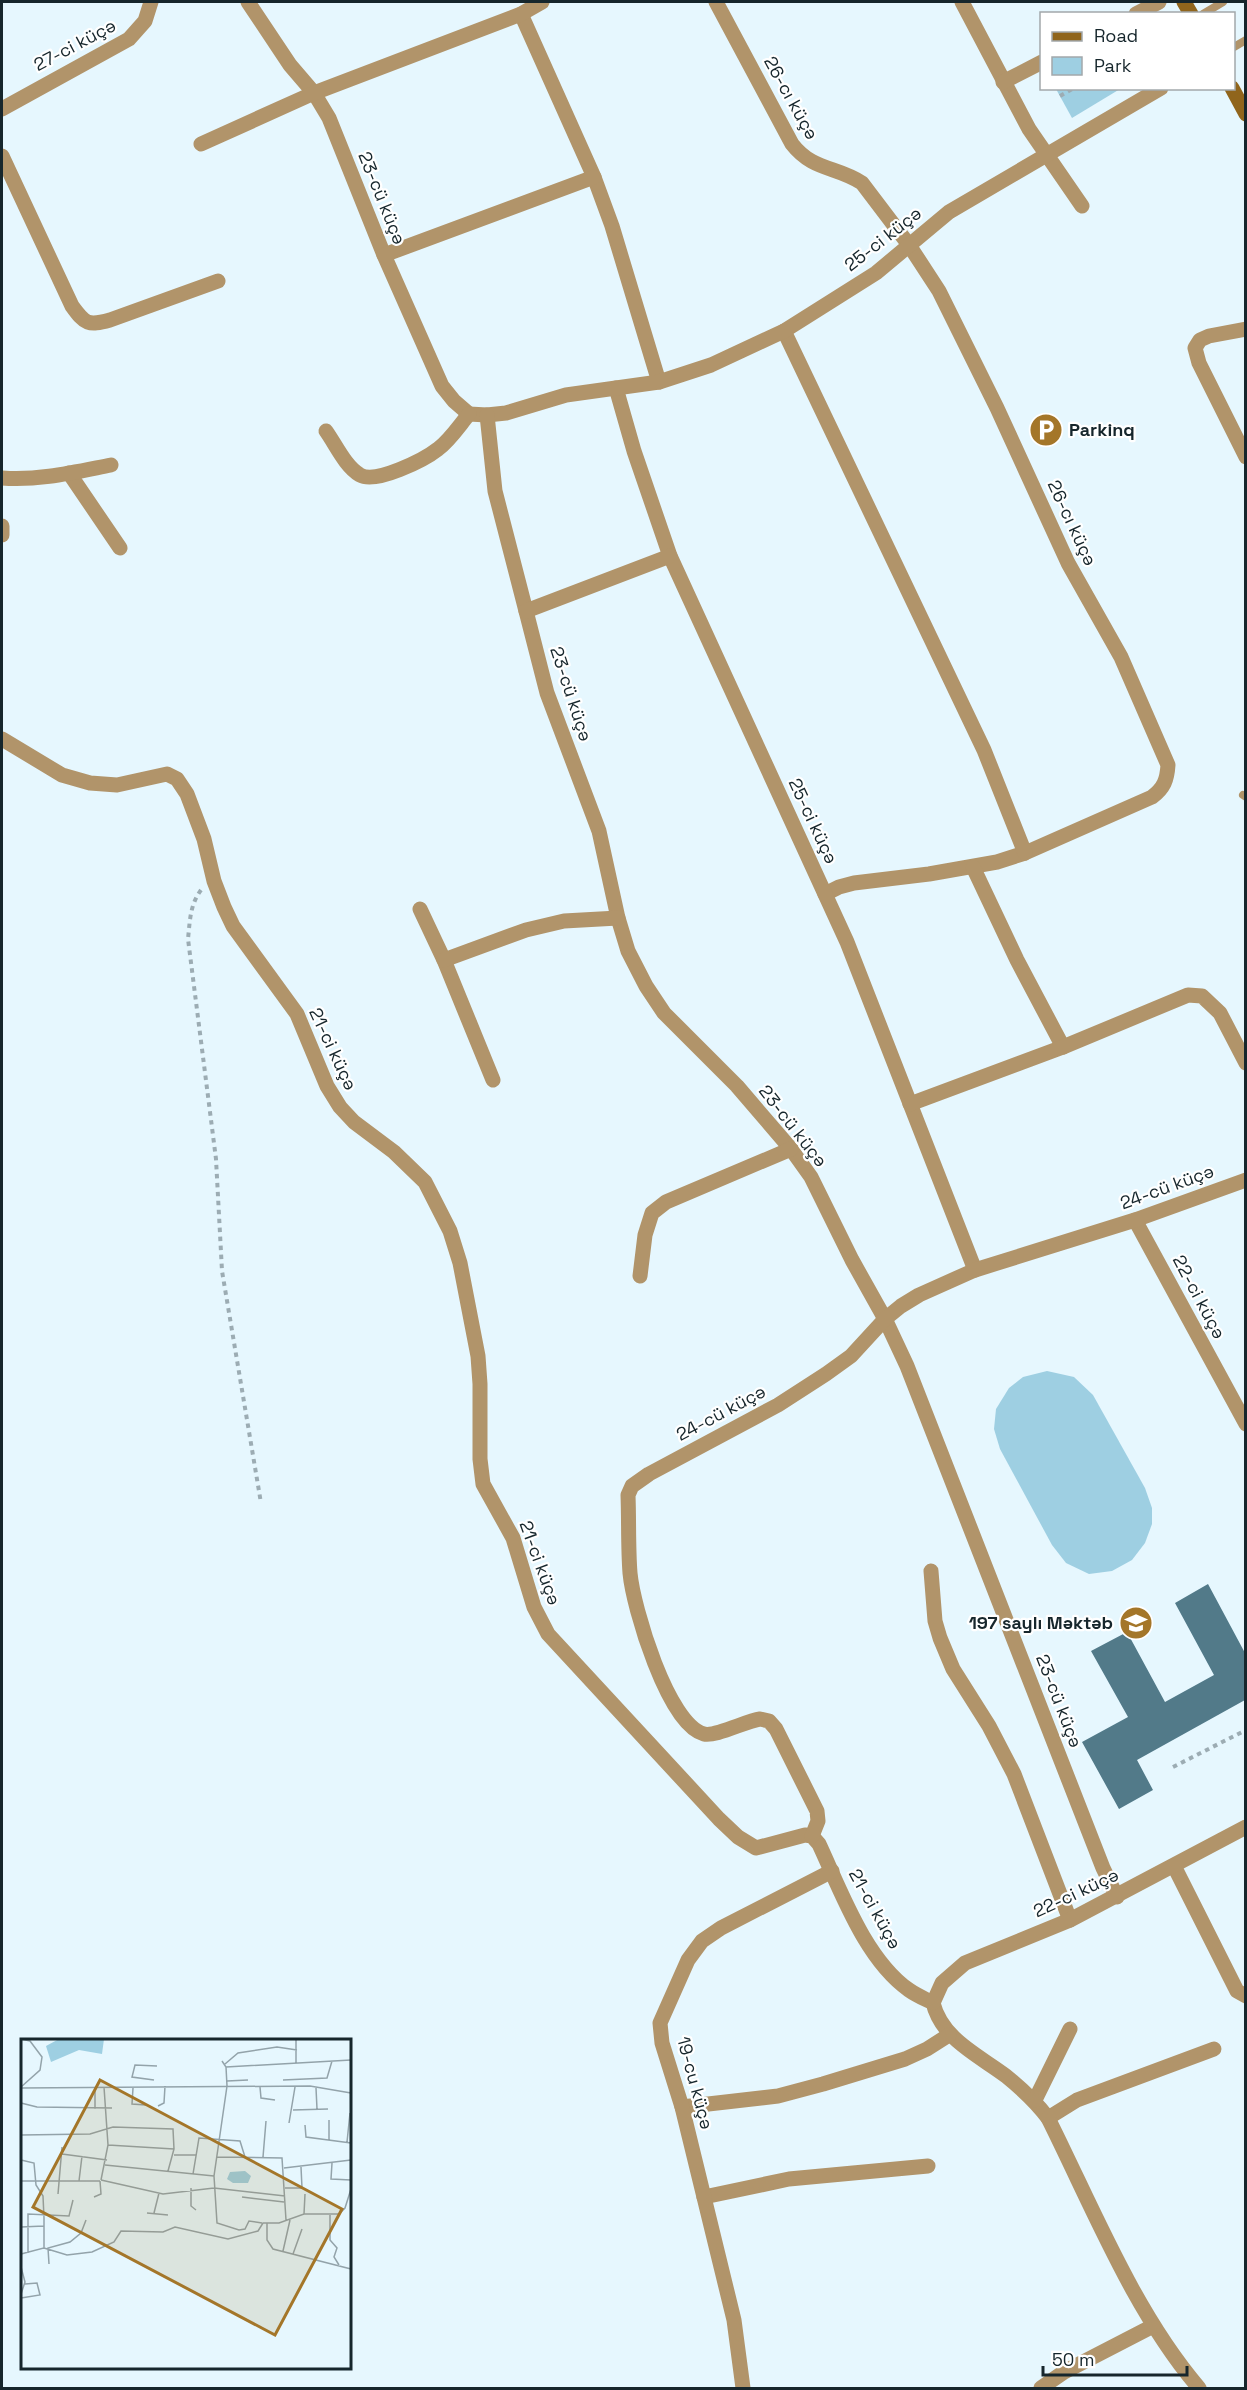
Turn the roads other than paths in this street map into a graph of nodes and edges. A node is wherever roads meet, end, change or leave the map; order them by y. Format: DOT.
graph roads {
  1 [pos="151,2"];
  2 [pos="248,2"];
  3 [pos="542,2"];
  4 [pos="716,2"];
  5 [pos="962,2"];
  6 [pos="1159,2"];
  7 [pos="1223,2"];
  8 [pos="1140,12"];
  9 [pos="1206,12"];
  10 [pos="521,14"];
  11 [pos="1040,63"];
  12 [pos="1004,82"];
  13 [pos="1158,90"];
  14 [pos="1233,90"];
  15 [pos="314,93"];
  16 [pos="2,109"];
  17 [pos="1245,114"];
  18 [pos="201,144"];
  19 [pos="2,156"];
  20 [pos="1045,156"];
  21 [pos="594,177"];
  22 [pos="1082,206"];
  23 [pos="909,244"];
  24 [pos="384,255"];
  25 [pos="218,280"];
  26 [pos="1245,329"];
  27 [pos="784,331"];
  28 [pos="659,382"];
  29 [pos="616,388"];
  30 [pos="469,414"];
  31 [pos="486,416"];
  32 [pos="326,430"];
  33 [pos="1245,457"];
  34 [pos="111,465"];
  35 [pos="69,473"];
  36 [pos="2,478"];
  37 [pos="2,526"];
  38 [pos="2,535"];
  39 [pos="120,548"];
  40 [pos="670,556"];
  41 [pos="526,611"];
  42 [pos="2,740"];
  43 [pos="1025,853"];
  44 [pos="973,867"];
  45 [pos="825,894"];
  46 [pos="420,909"];
  47 [pos="618,918"];
  48 [pos="444,960"];
  49 [pos="1064,1047"];
  50 [pos="1245,1063"];
  51 [pos="493,1080"];
  52 [pos="910,1104"];
  53 [pos="791,1149"];
  54 [pos="1245,1180"];
  55 [pos="1135,1220"];
  56 [pos="975,1270"];
  57 [pos="640,1276"];
  58 [pos="885,1319"];
  59 [pos="1245,1424"];
  60 [pos="932,1571"];
  61 [pos="1245,1827"];
  62 [pos="812,1836"];
  63 [pos="1174,1866"];
  64 [pos="832,1871"];
  65 [pos="1117,1896"];
  66 [pos="1070,1920"];
  67 [pos="1245,1996"];
  68 [pos="933,2003"];
  69 [pos="1070,2029"];
  70 [pos="949,2035"];
  71 [pos="1214,2049"];
  72 [pos="1035,2100"];
  73 [pos="681,2107"];
  74 [pos="1048,2118"];
  75 [pos="928,2166"];
  76 [pos="704,2197"];
  77 [pos="1153,2326"];
  78 [pos="743,2388"];
  79 [pos="1041,2388"];
  80 [pos="1199,2388"];
  1 -- 16 [label="street, 27-ci küçə"];
  2 -- 15 [label="street, 23-cü küçə"];
  3 -- 10 [label="street"];
  4 -- 23 [label="street, 26-cı küçə"];
  5 -- 12 [label="street"];
  6 -- 8 [label="street"];
  7 -- 9 [label="lane"];
  10 -- 15 [label="street"];
  10 -- 21 [label="street"];
  11 -- 12 [label="street"];
  12 -- 20 [label="street"];
  13 -- 20 [label="street, 25-ci küçə"];
  14 -- 17 [label="main road"];
  15 -- 18 [label="street"];
  15 -- 24 [label="street, 23-cü küçə"];
  19 -- 25 [label="street"];
  20 -- 22 [label="street"];
  20 -- 23 [label="street, 25-ci küçə"];
  21 -- 24 [label="street"];
  21 -- 28 [label="street"];
  23 -- 27 [label="street, 25-ci küçə"];
  23 -- 43 [label="street, 26-cı küçə"];
  24 -- 30 [label="street, 23-cü küçə"];
  26 -- 33 [label="street"];
  27 -- 28 [label="street, 25-ci küçə"];
  27 -- 43 [label="street"];
  28 -- 29 [label="street, 25-ci küçə"];
  29 -- 31 [label="street, 25-ci küçə"];
  29 -- 40 [label="street, 25-ci küçə"];
  30 -- 31 [label="street, 25-ci küçə"];
  30 -- 32 [label="street"];
  31 -- 41 [label="street, 23-cü küçə"];
  34 -- 35 [label="street"];
  35 -- 36 [label="street"];
  35 -- 39 [label="street"];
  37 -- 38 [label="street"];
  40 -- 41 [label="street"];
  40 -- 45 [label="street, 25-ci küçə"];
  41 -- 47 [label="street, 23-cü küçə"];
  42 -- 62 [label="street, 21-ci küçə"];
  43 -- 44 [label="street, 26-cı küçə"];
  44 -- 45 [label="street, 26-cı küçə"];
  44 -- 49 [label="street"];
  45 -- 52 [label="street, 25-ci küçə"];
  46 -- 48 [label="street"];
  47 -- 48 [label="street"];
  47 -- 53 [label="street, 23-cü küçə"];
  48 -- 51 [label="street"];
  49 -- 50 [label="street"];
  49 -- 52 [label="street"];
  52 -- 56 [label="street, 25-ci küçə"];
  53 -- 57 [label="street"];
  53 -- 58 [label="street, 23-cü küçə"];
  54 -- 55 [label="street, 24-cü küçə"];
  55 -- 56 [label="street, 24-cü küçə"];
  55 -- 59 [label="street, 22-ci küçə"];
  56 -- 58 [label="street, 24-cü küçə"];
  58 -- 62 [label="street, 24-cü küçə"];
  58 -- 65 [label="street, 23-cü küçə"];
  60 -- 66 [label="street"];
  61 -- 63 [label="street, 22-ci küçə"];
  62 -- 64 [label="street, 21-ci küçə"];
  63 -- 65 [label="street, 22-ci küçə"];
  63 -- 67 [label="street"];
  64 -- 68 [label="street, 21-ci küçə"];
  64 -- 73 [label="street, 19-cu küçə"];
  65 -- 66 [label="street, 22-ci küçə"];
  66 -- 68 [label="street, 22-ci küçə"];
  68 -- 70 [label="street"];
  69 -- 72 [label="street"];
  70 -- 72 [label="street"];
  70 -- 73 [label="street"];
  71 -- 74 [label="street"];
  72 -- 74 [label="street"];
  73 -- 76 [label="street, 19-cu küçə"];
  74 -- 77 [label="street"];
  75 -- 76 [label="street"];
  76 -- 78 [label="street, 19-cu küçə"];
  77 -- 79 [label="street"];
  77 -- 80 [label="street"];
}
